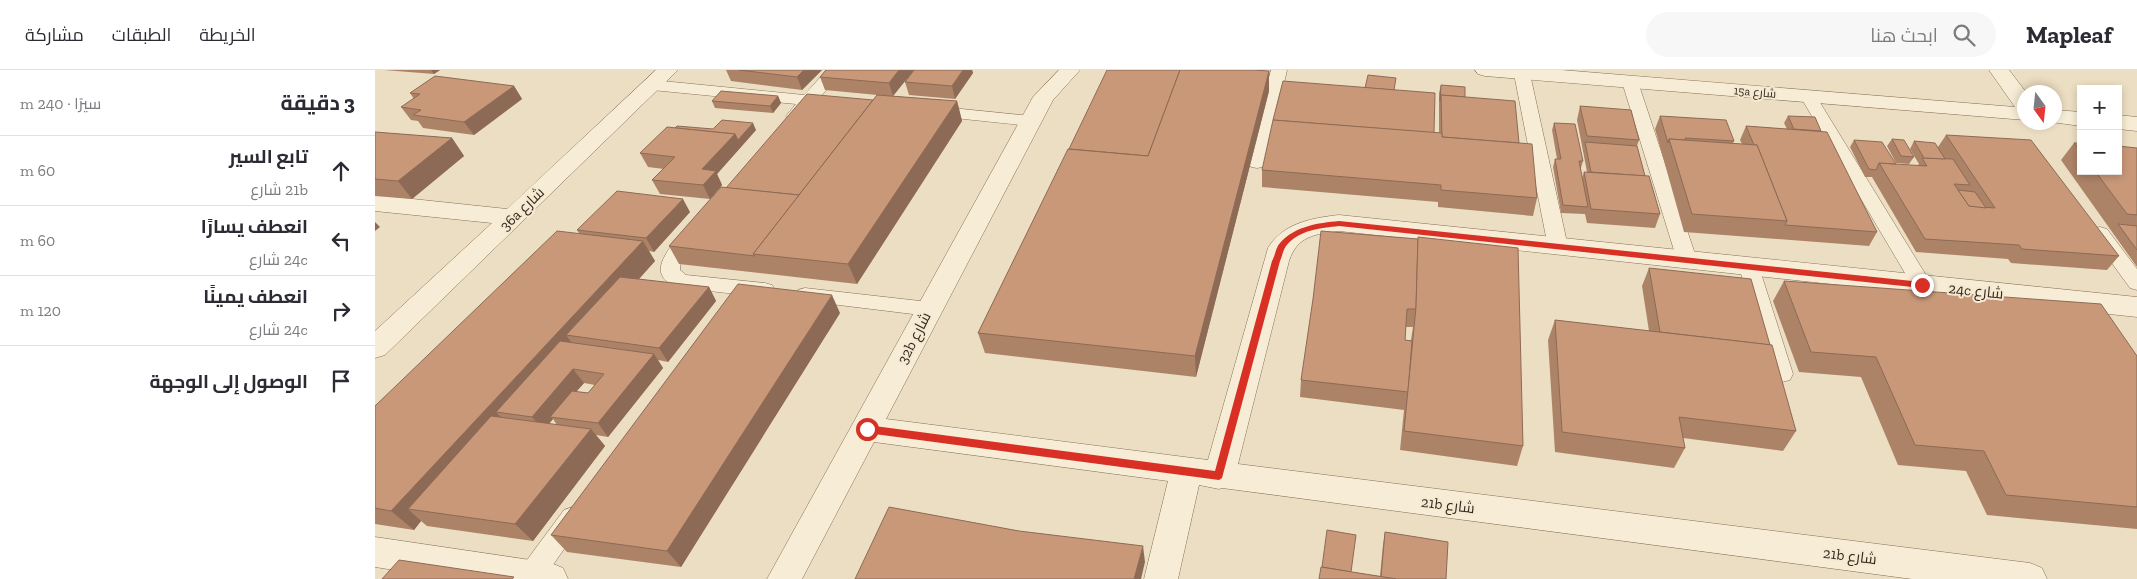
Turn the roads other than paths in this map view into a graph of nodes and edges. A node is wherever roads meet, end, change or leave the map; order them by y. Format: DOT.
graph roads {
  1 [pos="835,70"];
  2 [pos="1051,70"];
  3 [pos="1070,70"];
  4 [pos="1279,70"];
  5 [pos="1485,70"];
  6 [pos="1999,70"];
  7 [pos="1522,74"];
  8 [pos="660,77"];
  9 [pos="1630,82"];
  10 [pos="2017,95"];
  11 [pos="1808,96"];
  12 [pos="808,100"];
  13 [pos="837,103"];
  14 [pos="1037,109"];
  15 [pos="915,110"];
  16 [pos="2017,113"];
  17 [pos="2062,118"];
  18 [pos="2077,119"];
  19 [pos="2122,122"];
  20 [pos="2137,124"];
  21 [pos="783,129"];
  22 [pos="1257,163"];
  23 [pos="375,203"];
  24 [pos="513,217"];
  25 [pos="706,217"];
  26 [pos="2090,220"];
  27 [pos="1559,247"];
  28 [pos="1687,260"];
  29 [pos="1749,267"];
  30 [pos="2137,283"];
  31 [pos="1922,285"];
  32 [pos="2094,303"];
  33 [pos="2137,307"];
  34 [pos="929,309"];
  35 [pos="2109,326"];
  36 [pos="375,348"];
  37 [pos="1781,374"];
  38 [pos="867,429"];
  39 [pos="1187,470"];
  40 [pos="1219,476"];
  41 [pos="584,504"];
  42 [pos="375,552"];
  43 [pos="406,568"];
  44 [pos="541,577"];
  45 [pos="784,579"];
  46 [pos="1161,579"];
  47 [pos="2030,579"];
  1 -- 12 [label="lane"];
  2 -- 14 [label="street, 32b شارع"];
  3 -- 14 [label="street, 32b شارع"];
  4 -- 22 [label="lane"];
  5 -- 7 [label="street, 15a شارع"];
  6 -- 10 [label="street"];
  7 -- 9 [label="street, 15a شارع"];
  7 -- 27 [label="lane"];
  8 -- 12 [label="lane"];
  8 -- 24 [label="street, 36a شارع"];
  9 -- 11 [label="street, 15a شارع"];
  9 -- 28 [label="lane"];
  11 -- 16 [label="street, 15a شارع"];
  11 -- 31 [label="lane"];
  12 -- 13 [label="lane"];
  12 -- 21 [label="lane"];
  14 -- 15 [label="lane"];
  14 -- 34 [label="street, 32b شارع"];
  17 -- 18 [label="street"];
  19 -- 20 [label="street"];
  23 -- 24 [label="street"];
  24 -- 36 [label="street, 36a شارع"];
  25 -- 34 [label="lane"];
  26 -- 30 [label="lane"];
  27 -- 28 [label="street, 24c شارع"];
  27 -- 40 [label="street, 24c شارع"];
  28 -- 29 [label="street, 24c شارع"];
  29 -- 31 [label="street, 24c شارع"];
  29 -- 37 [label="lane"];
  31 -- 32 [label="street, 24c شارع"];
  32 -- 33 [label="street, 24c شارع"];
  32 -- 35 [label="lane"];
  34 -- 38 [label="street, 32b شارع"];
  38 -- 39 [label="street, 21b شارع"];
  38 -- 45 [label="street, 32b شارع"];
  39 -- 40 [label="street, 21b شارع"];
  39 -- 46 [label="street"];
  40 -- 47 [label="street, 21b شارع"];
  41 -- 44 [label="lane"];
  42 -- 43 [label="street"];
  43 -- 44 [label="street"];
}
